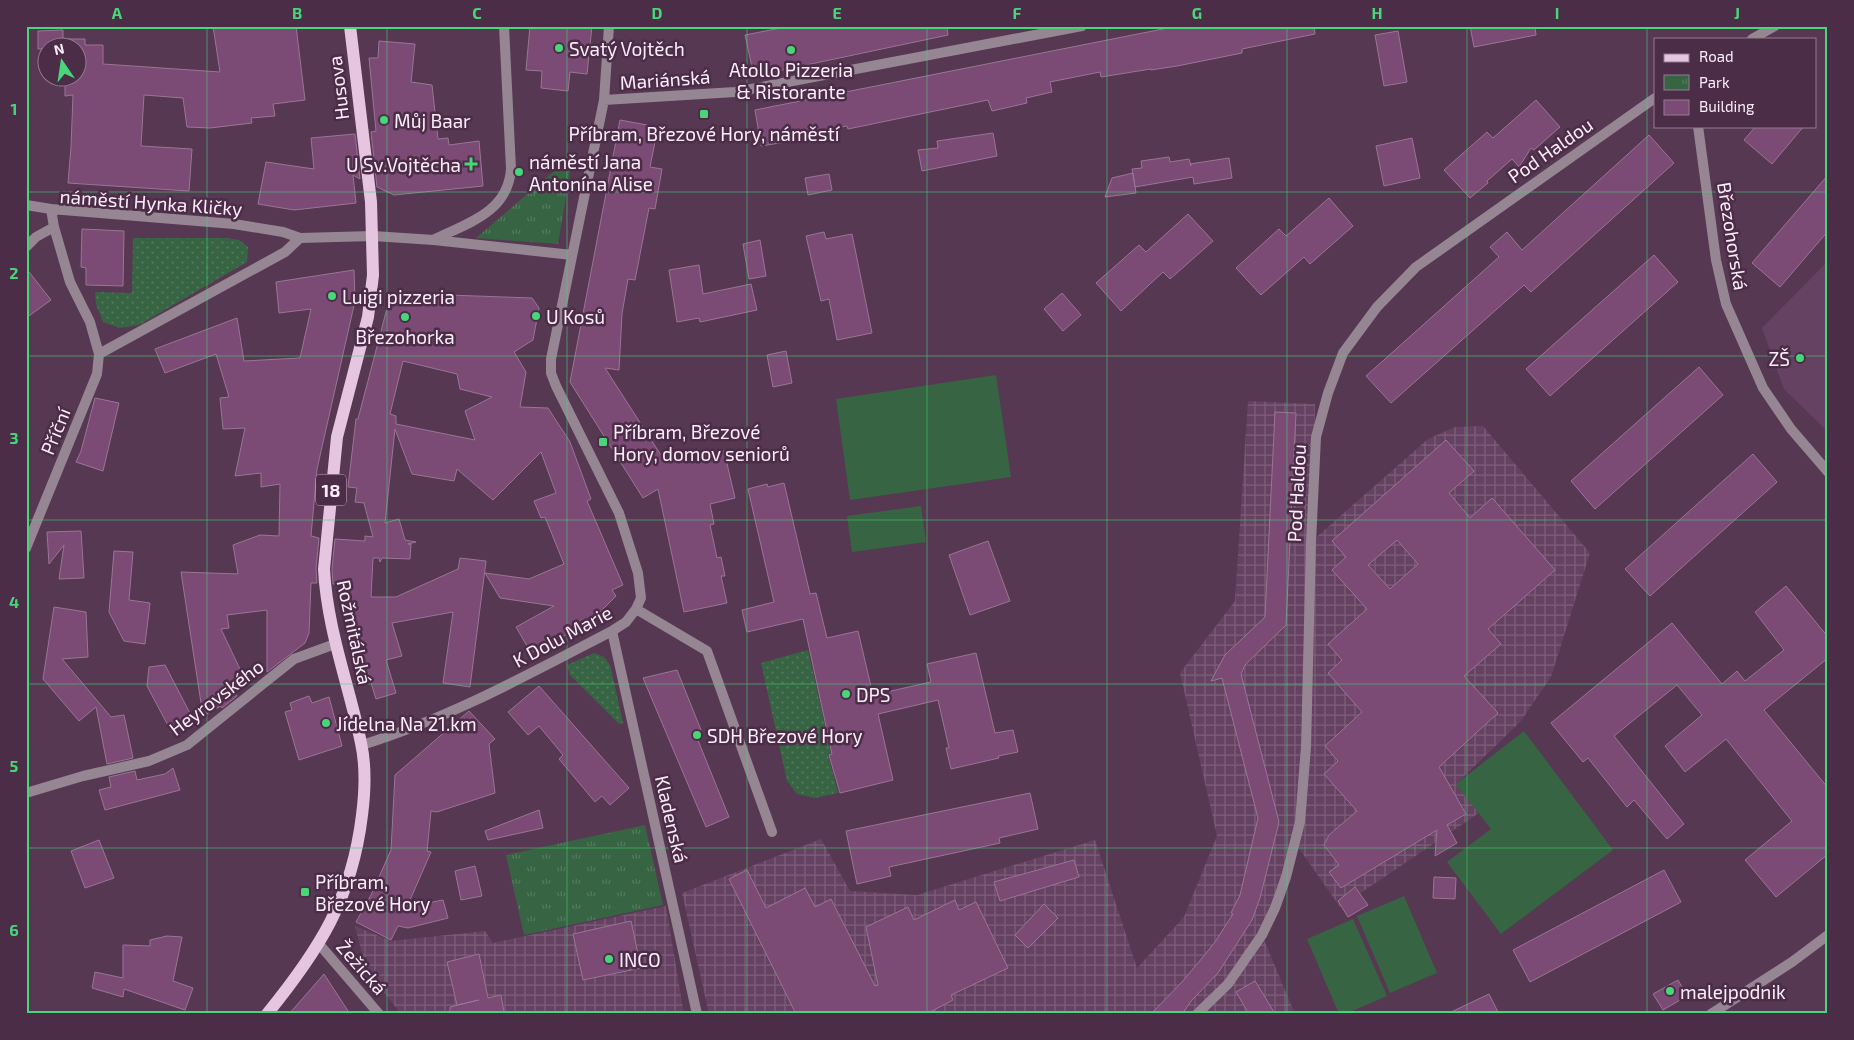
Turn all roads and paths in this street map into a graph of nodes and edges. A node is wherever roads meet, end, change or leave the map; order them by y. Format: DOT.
graph roads {
  1 [pos="350,26"];
  2 [pos="504,26"];
  3 [pos="609,26"];
  4 [pos="1082,26"];
  5 [pos="1775,26"];
  6 [pos="1754,38"];
  7 [pos="1654,99"];
  8 [pos="604,100"];
  9 [pos="1698,128"];
  10 [pos="26,205"];
  11 [pos="51,209"];
  12 [pos="54,227"];
  13 [pos="373,236"];
  14 [pos="300,238"];
  15 [pos="434,240"];
  16 [pos="26,247"];
  17 [pos="572,255"];
  18 [pos="100,354"];
  19 [pos="1828,472"];
  20 [pos="26,548"];
  21 [pos="636,609"];
  22 [pos="612,631"];
  23 [pos="335,644"];
  24 [pos="362,745"];
  25 [pos="26,793"];
  26 [pos="772,832"];
  27 [pos="1828,935"];
  28 [pos="319,944"];
  29 [pos="267,1014"];
  30 [pos="379,1014"];
  31 [pos="697,1014"];
  32 [pos="1197,1014"];
  33 [pos="1711,1014"];
  1 -- 13 [label="main road, Husova / 18"];
  2 -- 15 [label="street"];
  3 -- 8 [label="street, K Dolu Marie"];
  4 -- 8 [label="street, Mariánská"];
  5 -- 6 [label="street"];
  7 -- 32 [label="street, Pod Haldou"];
  8 -- 17 [label="street, K Dolu Marie"];
  9 -- 19 [label="street, Březohorská"];
  10 -- 11 [label="street"];
  11 -- 12 [label="street, náměstí Hynka Kličky"];
  11 -- 14 [label="street, náměstí Hynka Kličky"];
  12 -- 16 [label="street"];
  12 -- 18 [label="street, náměstí Hynka Kličky"];
  13 -- 14 [label="street, náměstí Hynka Kličky"];
  13 -- 15 [label="street, náměstí Hynka Kličky"];
  13 -- 23 [label="main road, Rožmitálská / 18"];
  14 -- 18 [label="street"];
  15 -- 17 [label="street, náměstí Hynka Kličky"];
  17 -- 21 [label="street, K Dolu Marie"];
  18 -- 20 [label="street, Příční"];
  21 -- 22 [label="street, K Dolu Marie"];
  21 -- 26 [label="street"];
  22 -- 24 [label="street, K Dolu Marie"];
  22 -- 31 [label="street, Kladenská"];
  23 -- 24 [label="main road, Rožmitálská / 18"];
  23 -- 25 [label="street, Heyrovského"];
  24 -- 28 [label="main road, Rožmitálská / 18"];
  27 -- 33 [label="street"];
  28 -- 29 [label="main road, Rožmitálská / 18"];
  28 -- 30 [label="street, Žežická"];
}
